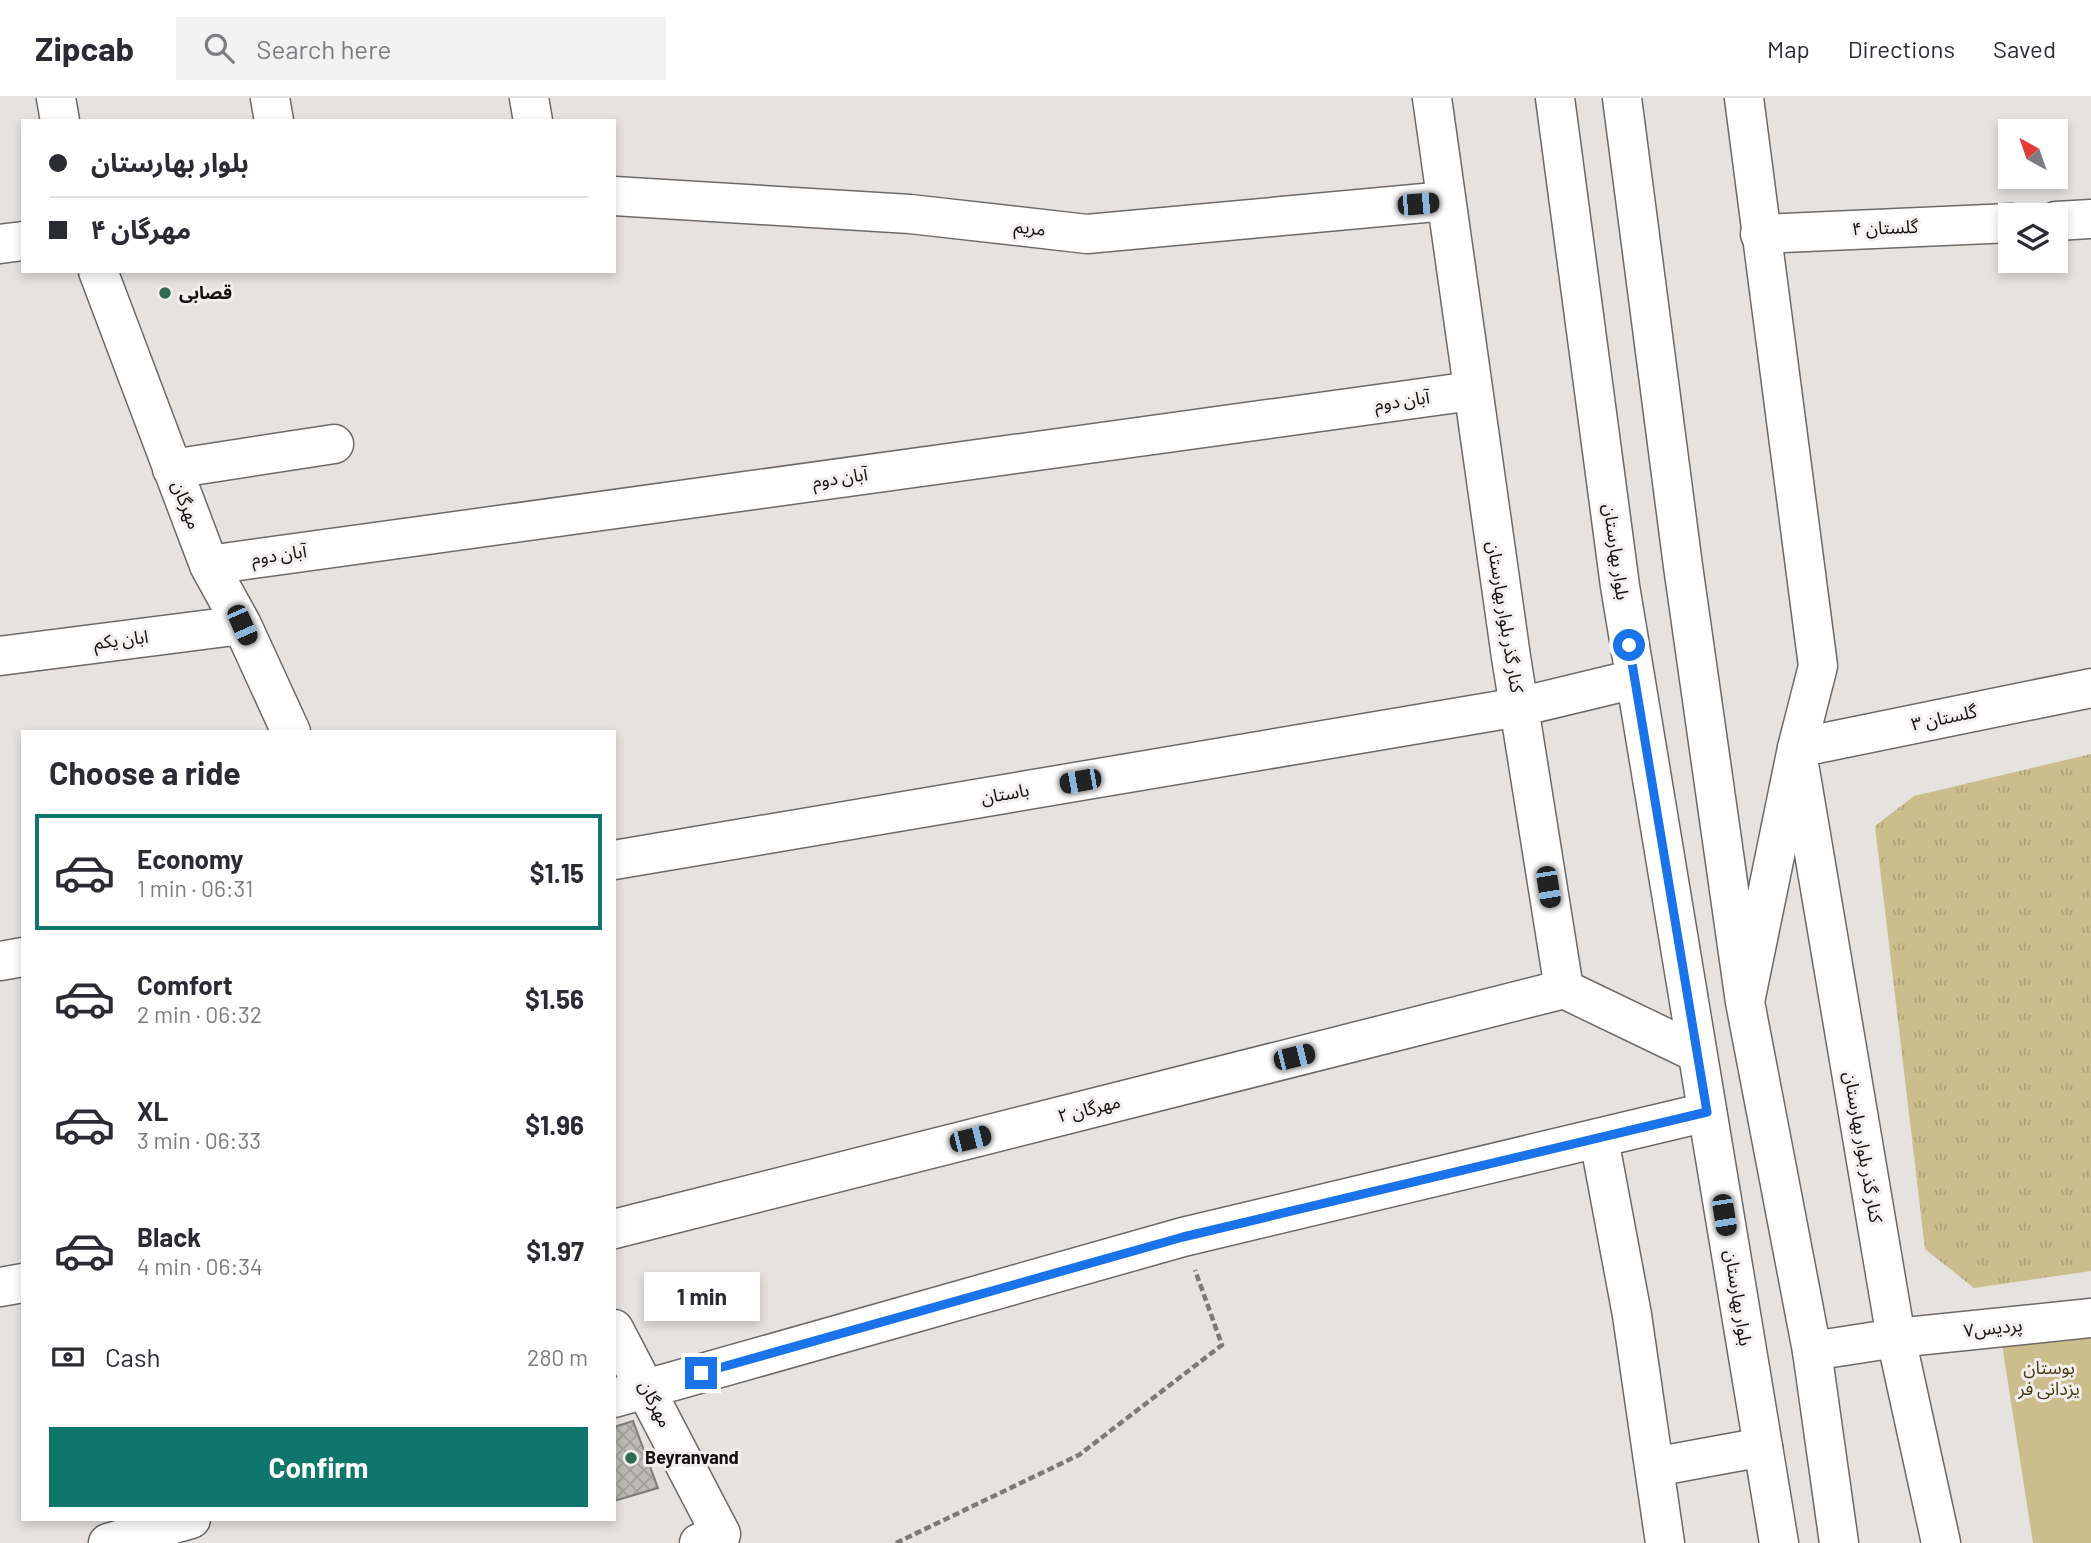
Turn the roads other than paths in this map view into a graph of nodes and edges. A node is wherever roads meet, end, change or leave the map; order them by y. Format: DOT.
graph roads {
  1 [pos="56,98"];
  2 [pos="270,98"];
  3 [pos="528,98"];
  4 [pos="1432,98"];
  5 [pos="1744,98"];
  6 [pos="1621,99"];
  7 [pos="1559,102"];
  8 [pos="60,119"];
  9 [pos="274,119"];
  10 [pos="533,119"];
  11 [pos="616,195"];
  12 [pos="1446,201"];
  13 [pos="2091,219"];
  14 [pos="2068,220"];
  15 [pos="1998,224"];
  16 [pos="1760,234"];
  17 [pos="21,240"];
  18 [pos="0,244"];
  19 [pos="99,273"];
  20 [pos="1472,391"];
  21 [pos="334,444"];
  22 [pos="172,469"];
  23 [pos="209,565"];
  24 [pos="242,625"];
  25 [pos="0,656"];
  26 [pos="1635,679"];
  27 [pos="2091,688"];
  28 [pos="1519,707"];
  29 [pos="290,730"];
  30 [pos="1797,748"];
  31 [pos="616,860"];
  32 [pos="21,957"];
  33 [pos="0,961"];
  34 [pos="1564,989"];
  35 [pos="1745,1002"];
  36 [pos="1698,1053"];
  37 [pos="1707,1112"];
  38 [pos="1599,1139"];
  39 [pos="616,1229"];
  40 [pos="21,1283"];
  41 [pos="0,1287"];
  42 [pos="2091,1318"];
  43 [pos="616,1337"];
  44 [pos="1896,1338"];
  45 [pos="1812,1351"];
  46 [pos="631,1393"];
  47 [pos="1763,1447"];
  48 [pos="1654,1467"];
  49 [pos="184,1521"];
  50 [pos="108,1543"];
  51 [pos="699,1543"];
  52 [pos="1665,1543"];
  53 [pos="1779,1543"];
  54 [pos="1839,1543"];
  55 [pos="1941,1543"];
  1 -- 8 [label="street"];
  2 -- 9 [label="street"];
  3 -- 10 [label="street"];
  4 -- 12 [label="street, کنار گذر بلوار بهارستان"];
  5 -- 16 [label="street, کنار گذر بلوار بهارستان"];
  6 -- 35 [label="street"];
  7 -- 26 [label="street, بلوار بهارستان"];
  11 -- 12 [label="street, مریم"];
  12 -- 20 [label="street, کنار گذر بلوار بهارستان"];
  13 -- 14 [label="street"];
  15 -- 16 [label="street, گلستان ۴"];
  16 -- 30 [label="street, کنار گذر بلوار بهارستان"];
  17 -- 18 [label="street"];
  19 -- 22 [label="street, مهرگان"];
  20 -- 23 [label="street, آبان دوم"];
  20 -- 28 [label="street, کنار گذر بلوار بهارستان"];
  21 -- 22 [label="street"];
  22 -- 23 [label="street, مهرگان"];
  23 -- 24 [label="street, مهرگان"];
  24 -- 25 [label="street, ابان یکم"];
  24 -- 29 [label="street, مهرگان"];
  26 -- 28 [label="street, باستان"];
  26 -- 36 [label="street, بلوار بهارستان"];
  27 -- 30 [label="street, گلستان ۳"];
  28 -- 31 [label="street, باستان"];
  28 -- 34 [label="street, کنار گذر بلوار بهارستان"];
  30 -- 35 [label="street, کنار گذر بلوار بهارستان"];
  30 -- 44 [label="street, کنار گذر بلوار بهارستان"];
  32 -- 33 [label="street"];
  34 -- 36 [label="street"];
  34 -- 39 [label="street, مهرگان ۲"];
  35 -- 45 [label="street"];
  36 -- 37 [label="street, بلوار بهارستان"];
  37 -- 38 [label="street"];
  37 -- 47 [label="street, بلوار بهارستان"];
  38 -- 46 [label="street"];
  38 -- 48 [label="street"];
  40 -- 41 [label="street"];
  42 -- 44 [label="street, پردیس۷"];
  43 -- 46 [label="street, مهرگان"];
  44 -- 45 [label="street, پردیس۷"];
  44 -- 55 [label="street, کنار گذر بلوار بهارستان"];
  45 -- 54 [label="street"];
  46 -- 51 [label="street, مهرگان"];
  47 -- 48 [label="street"];
  47 -- 53 [label="street, بلوار بهارستان"];
  48 -- 52 [label="street"];
  49 -- 50 [label="street"];
}
